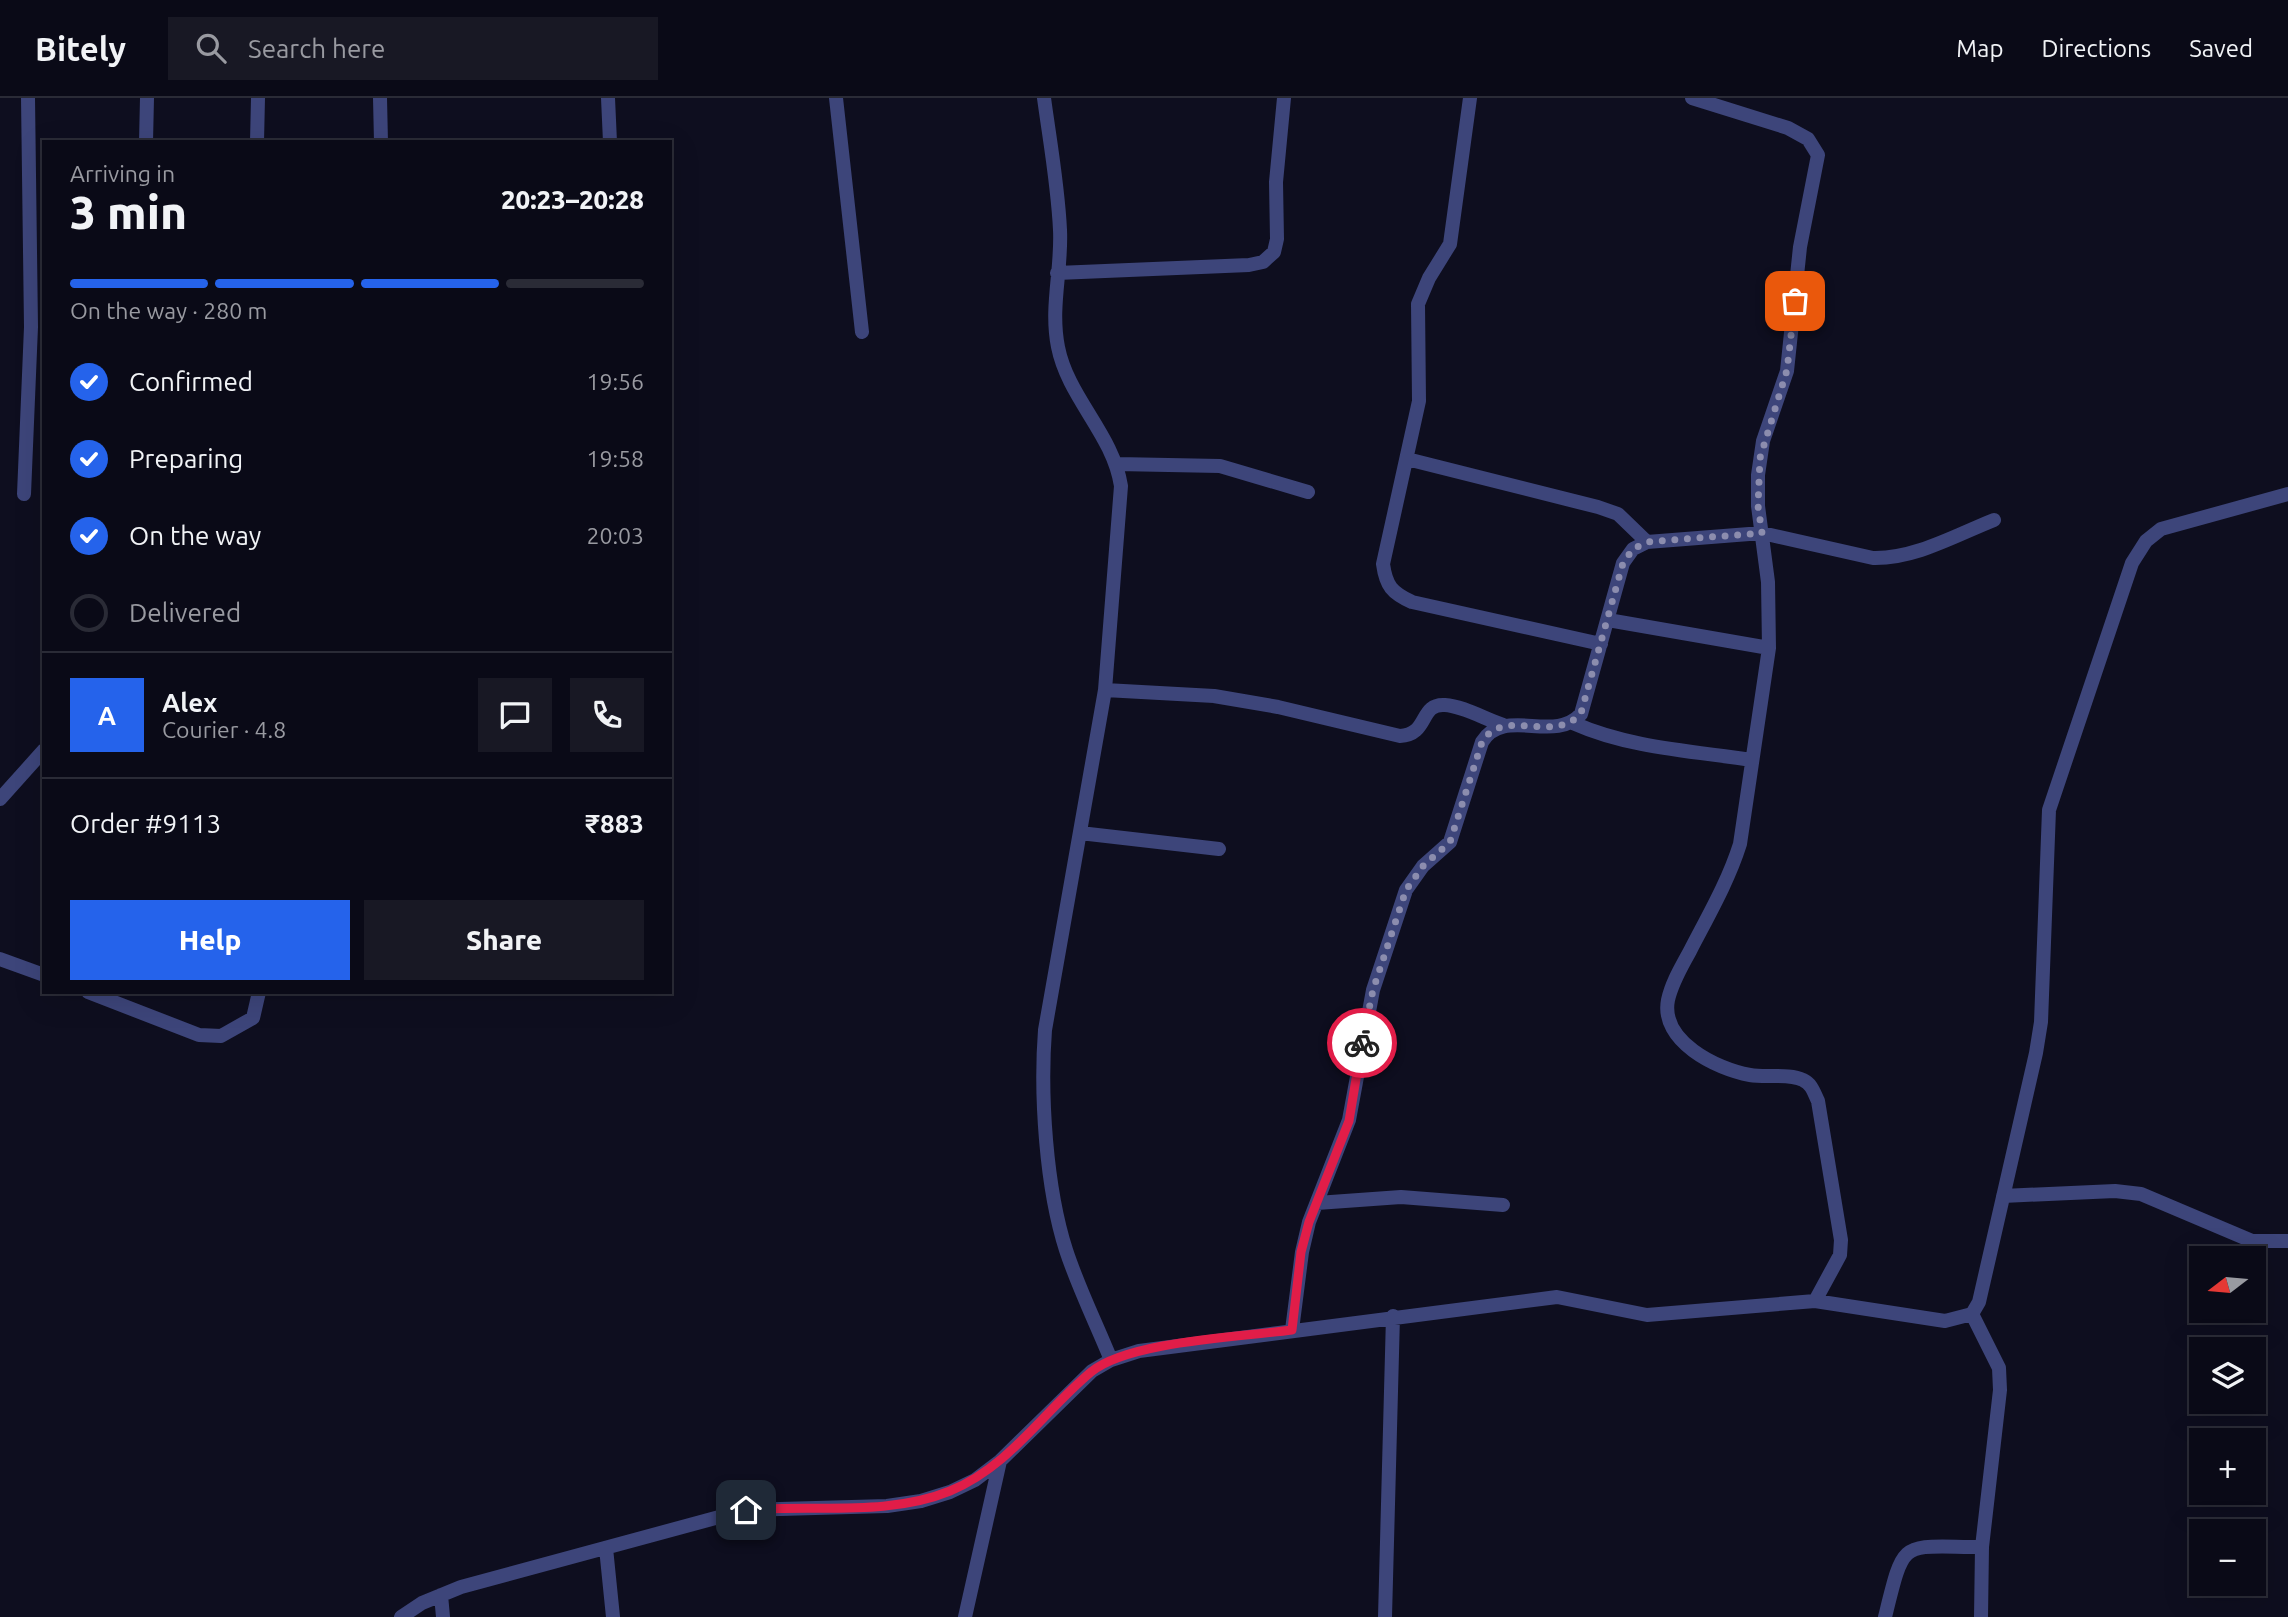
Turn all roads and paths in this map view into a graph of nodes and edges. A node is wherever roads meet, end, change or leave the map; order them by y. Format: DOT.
graph roads {
  1 [pos="28,98"];
  2 [pos="146,98"];
  3 [pos="258,98"];
  4 [pos="380,98"];
  5 [pos="608,98"];
  6 [pos="836,98"];
  7 [pos="1044,98"];
  8 [pos="1284,98"];
  9 [pos="1470,98"];
  10 [pos="1692,98"];
  11 [pos="146,140"];
  12 [pos="257,140"];
  13 [pos="381,140"];
  14 [pos="610,140"];
  15 [pos="1057,274"];
  16 [pos="37,328"];
  17 [pos="862,332"];
  18 [pos="1407,459"];
  19 [pos="1117,464"];
  20 [pos="1308,492"];
  21 [pos="24,494"];
  22 [pos="2288,495"];
  23 [pos="1994,520"];
  24 [pos="1762,533"];
  25 [pos="1647,542"];
  26 [pos="1608,620"];
  27 [pos="1601,644"];
  28 [pos="1769,648"];
  29 [pos="1105,690"];
  30 [pos="1573,723"];
  31 [pos="1503,725"];
  32 [pos="42,752"];
  33 [pos="1752,760"];
  34 [pos="0,799"];
  35 [pos="1080,833"];
  36 [pos="1219,849"];
  37 [pos="0,959"];
  38 [pos="42,974"];
  39 [pos="93,994"];
  40 [pos="259,994"];
  41 [pos="2003,1196"];
  42 [pos="1317,1203"];
  43 [pos="1503,1205"];
  44 [pos="2288,1241"];
  45 [pos="1815,1301"];
  46 [pos="1972,1314"];
  47 [pos="1393,1316"];
  48 [pos="1292,1330"];
  49 [pos="1111,1360"];
  50 [pos="1000,1461"];
  51 [pos="1982,1547"];
  52 [pos="606,1548"];
  53 [pos="441,1595"];
  54 [pos="401,1617"];
  55 [pos="443,1617"];
  56 [pos="612,1617"];
  57 [pos="965,1617"];
  58 [pos="1385,1617"];
  59 [pos="1885,1617"];
  60 [pos="1981,1617"];
  1 -- 16 [label="street"];
  2 -- 11 [label="street"];
  3 -- 12 [label="street"];
  4 -- 13 [label="street"];
  5 -- 14 [label="street"];
  6 -- 17 [label="street"];
  7 -- 15 [label="street"];
  8 -- 15 [label="street"];
  9 -- 18 [label="street"];
  10 -- 24 [label="street"];
  15 -- 19 [label="street"];
  16 -- 21 [label="street"];
  18 -- 25 [label="street"];
  18 -- 27 [label="street"];
  19 -- 20 [label="street"];
  19 -- 29 [label="street"];
  22 -- 41 [label="street"];
  23 -- 24 [label="street"];
  24 -- 25 [label="street"];
  24 -- 28 [label="street"];
  25 -- 26 [label="street"];
  26 -- 27 [label="street"];
  26 -- 28 [label="street"];
  27 -- 30 [label="street"];
  28 -- 33 [label="street"];
  29 -- 31 [label="street"];
  29 -- 35 [label="street"];
  30 -- 31 [label="street"];
  30 -- 33 [label="street"];
  31 -- 42 [label="street"];
  32 -- 34 [label="street"];
  33 -- 45 [label="street"];
  35 -- 36 [label="street"];
  35 -- 49 [label="street"];
  37 -- 38 [label="street"];
  39 -- 40 [label="street"];
  41 -- 44 [label="street"];
  41 -- 46 [label="street"];
  42 -- 43 [label="street"];
  42 -- 48 [label="street"];
  45 -- 46 [label="street"];
  45 -- 47 [label="street"];
  46 -- 51 [label="street"];
  47 -- 48 [label="street"];
  47 -- 58 [label="street"];
  48 -- 49 [label="street"];
  49 -- 50 [label="street"];
  50 -- 52 [label="street"];
  50 -- 57 [label="street"];
  51 -- 59 [label="street"];
  51 -- 60 [label="street"];
  52 -- 53 [label="street"];
  52 -- 56 [label="street"];
  53 -- 54 [label="street"];
  53 -- 55 [label="street"];
}
